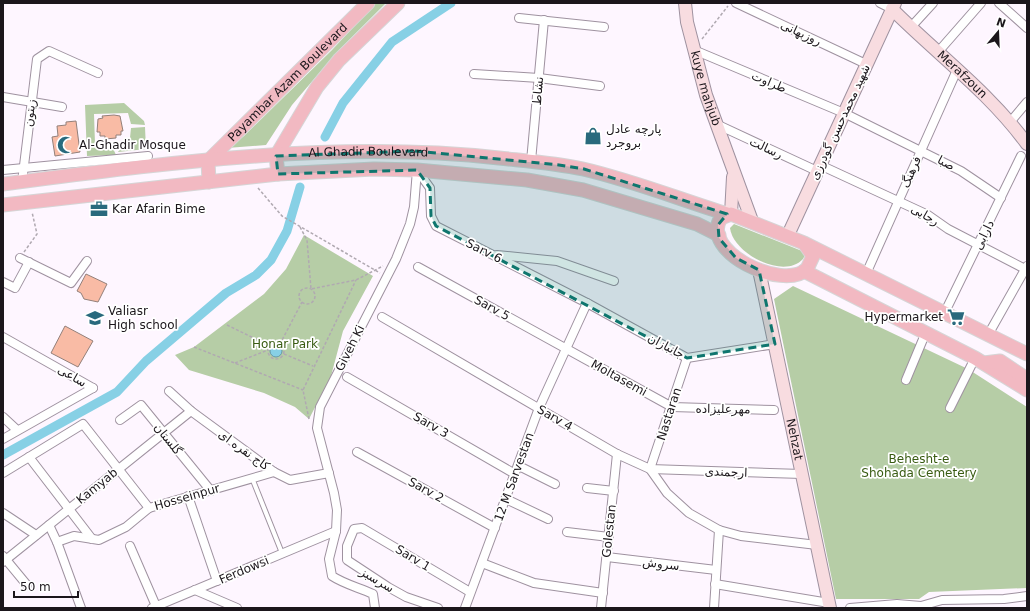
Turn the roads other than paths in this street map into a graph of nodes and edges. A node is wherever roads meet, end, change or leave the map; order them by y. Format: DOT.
graph roads {
  1 [pos="368,3"];
  2 [pos="398,3"];
  3 [pos="685,3"];
  4 [pos="736,3"];
  5 [pos="880,3"];
  6 [pos="933,3"];
  7 [pos="981,3"];
  8 [pos="999,3"];
  9 [pos="894,6"];
  10 [pos="518,18"];
  11 [pos="544,20"];
  12 [pos="604,27"];
  13 [pos="911,27"];
  14 [pos="1027,28"];
  15 [pos="694,50"];
  16 [pos="938,52"];
  17 [pos="866,64"];
  18 [pos="957,70"];
  19 [pos="98,73"];
  20 [pos="474,74"];
  21 [pos="539,78"];
  22 [pos="600,86"];
  23 [pos="3,97"];
  24 [pos="32,102"];
  25 [pos="1027,102"];
  26 [pos="62,107"];
  27 [pos="844,113"];
  28 [pos="1011,121"];
  29 [pos="716,124"];
  30 [pos="1027,144"];
  31 [pos="921,151"];
  32 [pos="148,156"];
  33 [pos="276,156"];
  34 [pos="1022,156"];
  35 [pos="208,161"];
  36 [pos="531,161"];
  37 [pos="24,168"];
  38 [pos="818,168"];
  39 [pos="3,170"];
  40 [pos="417,170"];
  41 [pos="733,172"];
  42 [pos="278,174"];
  43 [pos="22,182"];
  44 [pos="209,182"];
  45 [pos="3,184"];
  46 [pos="1001,198"];
  47 [pos="899,201"];
  48 [pos="3,205"];
  49 [pos="729,214"];
  50 [pos="752,221"];
  51 [pos="718,235"];
  52 [pos="788,235"];
  53 [pos="804,243"];
  54 [pos="979,246"];
  55 [pos="492,255"];
  56 [pos="20,258"];
  57 [pos="87,261"];
  58 [pos="29,262"];
  59 [pos="418,267"];
  60 [pos="1026,269"];
  61 [pos="759,270"];
  62 [pos="804,272"];
  63 [pos="866,274"];
  64 [pos="614,281"];
  65 [pos="3,282"];
  66 [pos="587,303"];
  67 [pos="944,314"];
  68 [pos="382,317"];
  69 [pos="926,332"];
  70 [pos="3,336"];
  71 [pos="993,337"];
  72 [pos="775,344"];
  73 [pos="567,349"];
  74 [pos="1027,354"];
  75 [pos="1001,357"];
  76 [pos="687,358"];
  77 [pos="979,360"];
  78 [pos="1027,369"];
  79 [pos="347,377"];
  80 [pos="1027,379"];
  81 [pos="906,380"];
  82 [pos="1027,390"];
  83 [pos="169,391"];
  84 [pos="672,407"];
  85 [pos="539,408"];
  86 [pos="950,408"];
  87 [pos="774,410"];
  88 [pos="191,411"];
  89 [pos="3,417"];
  90 [pos="120,420"];
  91 [pos="17,430"];
  92 [pos="163,433"];
  93 [pos="3,439"];
  94 [pos="357,452"];
  95 [pos="617,454"];
  96 [pos="29,457"];
  97 [pos="519,466"];
  98 [pos="119,468"];
  99 [pos="650,469"];
  100 [pos="274,472"];
  101 [pos="3,473"];
  102 [pos="329,473"];
  103 [pos="516,474"];
  104 [pos="802,474"];
  105 [pos="252,478"];
  106 [pos="555,484"];
  107 [pos="587,488"];
  108 [pos="211,491"];
  109 [pos="614,491"];
  110 [pos="188,496"];
  111 [pos="506,499"];
  112 [pos="149,508"];
  113 [pos="68,509"];
  114 [pos="3,513"];
  115 [pos="548,519"];
  116 [pos="49,525"];
  117 [pos="495,528"];
  118 [pos="354,529"];
  119 [pos="719,530"];
  120 [pos="336,531"];
  121 [pos="566,532"];
  122 [pos="36,535"];
  123 [pos="609,537"];
  124 [pos="92,539"];
  125 [pos="57,542"];
  126 [pos="817,545"];
  127 [pos="130,546"];
  128 [pos="282,554"];
  129 [pos="607,557"];
  130 [pos="4,559"];
  131 [pos="482,563"];
  132 [pos="716,570"];
  133 [pos="217,581"];
  134 [pos="380,581"];
  135 [pos="715,584"];
  136 [pos="27,585"];
  137 [pos="195,590"];
  138 [pos="470,592"];
  139 [pos="603,593"];
  140 [pos="373,594"];
  141 [pos="1027,596"];
  142 [pos="829,605"];
  143 [pos="154,607"];
  144 [pos="81,608"];
  145 [pos="237,608"];
  146 [pos="375,608"];
  147 [pos="438,608"];
  148 [pos="465,608"];
  149 [pos="601,608"];
  150 [pos="714,608"];
  151 [pos="850,608"];
  1 -- 35 [label="main road, Payambar Azam Boulevard"];
  2 -- 33 [label="main road, Payambar Azam Boulevard"];
  3 -- 15 [label="street, kuye mahjub"];
  4 -- 17 [label="street, روزبهانی"];
  5 -- 9 [label="street"];
  6 -- 13 [label="street"];
  7 -- 16 [label="street"];
  8 -- 14 [label="street"];
  9 -- 13 [label="street, Merafzoun"];
  9 -- 17 [label="street, شهید محمدحسن گودرزی"];
  10 -- 11 [label="street"];
  11 -- 12 [label="street"];
  11 -- 21 [label="street, نشاط"];
  13 -- 16 [label="street, Merafzoun"];
  15 -- 27 [label="street, طراوت"];
  15 -- 29 [label="street, kuye mahjub"];
  16 -- 18 [label="street, Merafzoun"];
  17 -- 27 [label="street, شهید محمدحسن گودرزی"];
  18 -- 28 [label="street, Merafzoun"];
  18 -- 31 [label="street, فرهنگ"];
  19 -- 24 [label="street, زیتون"];
  20 -- 21 [label="street"];
  21 -- 22 [label="street"];
  21 -- 36 [label="street, نشاط"];
  23 -- 24 [label="street"];
  24 -- 26 [label="street"];
  24 -- 37 [label="street, زیتون"];
  25 -- 28 [label="street"];
  27 -- 31 [label="street, صبا"];
  27 -- 38 [label="street, شهید محمدحسن گودرزی"];
  28 -- 30 [label="street, Merafzoun"];
  29 -- 38 [label="street, رسالت"];
  29 -- 41 [label="street, kuye mahjub"];
  31 -- 46 [label="street, صبا"];
  31 -- 47 [label="street, فرهنگ"];
  32 -- 37 [label="street"];
  33 -- 35 [label="main road, Al Ghadir Boulevard"];
  33 -- 36 [label="main road, Al Ghadir Boulevard"];
  33 -- 42 [label="main road"];
  34 -- 46 [label="street, دارابی"];
  35 -- 43 [label="main road, Al Ghadir Boulevard"];
  35 -- 44 [label="main road"];
  36 -- 49 [label="main road, Al Ghadir Boulevard"];
  37 -- 39 [label="street"];
  37 -- 43 [label="street, زیتون"];
  38 -- 47 [label="street, رجایی"];
  38 -- 52 [label="street, شهید محمدحسن گودرزی"];
  40 -- 42 [label="main road, Al Ghadir Boulevard"];
  40 -- 51 [label="main road, Al Ghadir Boulevard"];
  40 -- 55 [label="street, Sarv 6"];
  40 -- 102 [label="street, Giveh Ki"];
  41 -- 49 [label="street"];
  41 -- 50 [label="street, kuye mahjub"];
  42 -- 44 [label="main road, Al Ghadir Boulevard"];
  43 -- 45 [label="main road, Al Ghadir Boulevard"];
  44 -- 48 [label="main road, Al Ghadir Boulevard"];
  46 -- 54 [label="street, دارابی"];
  47 -- 54 [label="street, رجایی"];
  47 -- 63 [label="street, فرهنگ"];
  49 -- 50 [label="main road, Al Ghadir Boulevard"];
  49 -- 51 [label="main road"];
  50 -- 52 [label="main road, Al Ghadir Boulevard"];
  51 -- 61 [label="main road"];
  52 -- 53 [label="main road, Al Ghadir Boulevard"];
  53 -- 62 [label="main road"];
  53 -- 63 [label="main road"];
  54 -- 60 [label="street, رجایی"];
  54 -- 67 [label="street, دارابی"];
  55 -- 64 [label="street"];
  55 -- 66 [label="street, Sarv 6"];
  56 -- 58 [label="street"];
  57 -- 58 [label="street"];
  58 -- 65 [label="street"];
  59 -- 73 [label="street, Sarv 5"];
  60 -- 71 [label="street"];
  61 -- 62 [label="main road"];
  61 -- 72 [label="street, Nehzat"];
  62 -- 69 [label="main road"];
  63 -- 67 [label="main road"];
  66 -- 73 [label="street, 12 M Sarvestan"];
  66 -- 76 [label="street, جانبازان"];
  67 -- 71 [label="main road"];
  68 -- 85 [label="street, Sarv 4"];
  69 -- 77 [label="main road"];
  69 -- 81 [label="street"];
  70 -- 91 [label="street, ساعی"];
  71 -- 74 [label="main road"];
  71 -- 75 [label="main road"];
  72 -- 76 [label="street, جانبازان"];
  72 -- 104 [label="street, Nehzat"];
  73 -- 84 [label="street, Moltasemi"];
  73 -- 85 [label="street, 12 M Sarvestan"];
  75 -- 77 [label="main road"];
  75 -- 78 [label="main road"];
  75 -- 80 [label="main road"];
  76 -- 84 [label="street, Nastaran"];
  77 -- 82 [label="main road"];
  77 -- 86 [label="street"];
  79 -- 103 [label="street, Sarv 3"];
  83 -- 88 [label="street, کاج نقره ای"];
  84 -- 87 [label="street, مهرعلیزاده"];
  84 -- 99 [label="street, Nastaran"];
  85 -- 95 [label="street, Sarv 4"];
  85 -- 97 [label="street, 12 M Sarvestan"];
  88 -- 92 [label="street, Kamyab"];
  88 -- 100 [label="street, کاج نقره ای"];
  89 -- 91 [label="street"];
  90 -- 92 [label="street, گلستان"];
  91 -- 93 [label="street, ساعی"];
  92 -- 98 [label="street, Kamyab"];
  92 -- 108 [label="street, گلستان"];
  94 -- 117 [label="street, Sarv 2"];
  95 -- 99 [label="street, Sarv 4"];
  95 -- 109 [label="street, Golestan"];
  96 -- 98 [label="street"];
  96 -- 101 [label="street"];
  96 -- 113 [label="street"];
  97 -- 103 [label="street, 12 M Sarvestan"];
  97 -- 106 [label="street"];
  98 -- 112 [label="street"];
  98 -- 113 [label="street, Kamyab"];
  99 -- 104 [label="street, ارجمندی"];
  99 -- 119 [label="street"];
  100 -- 102 [label="street, کاج نقره ای"];
  100 -- 105 [label="street, Hosseinpur"];
  102 -- 120 [label="street, Giveh Ki"];
  103 -- 111 [label="street, 12 M Sarvestan"];
  104 -- 126 [label="street, Nehzat"];
  105 -- 108 [label="street, Hosseinpur"];
  105 -- 128 [label="lane"];
  107 -- 109 [label="street"];
  108 -- 110 [label="street, Hosseinpur"];
  109 -- 123 [label="street, Golestan"];
  110 -- 112 [label="street, Hosseinpur"];
  110 -- 133 [label="street"];
  111 -- 115 [label="street"];
  111 -- 117 [label="street, 12 M Sarvestan"];
  112 -- 124 [label="street, Hosseinpur"];
  113 -- 116 [label="street, Kamyab"];
  113 -- 124 [label="street"];
  114 -- 122 [label="street"];
  116 -- 122 [label="street, Kamyab"];
  116 -- 125 [label="street"];
  117 -- 131 [label="street, 12 M Sarvestan"];
  118 -- 134 [label="street, سرسبز"];
  118 -- 138 [label="street, Sarv 1"];
  119 -- 126 [label="street"];
  119 -- 132 [label="street"];
  120 -- 128 [label="street, Ferdowsi"];
  120 -- 140 [label="street, Giveh Ki"];
  121 -- 123 [label="street"];
  122 -- 130 [label="street, Kamyab"];
  123 -- 129 [label="street, Golestan"];
  124 -- 125 [label="street, Hosseinpur"];
  125 -- 144 [label="street"];
  126 -- 142 [label="street, Nehzat"];
  127 -- 143 [label="street"];
  128 -- 133 [label="street, Ferdowsi"];
  129 -- 132 [label="street, سروش"];
  129 -- 139 [label="street, Golestan"];
  130 -- 136 [label="street"];
  131 -- 138 [label="street, 12 M Sarvestan"];
  131 -- 139 [label="street"];
  132 -- 135 [label="street"];
  133 -- 137 [label="street, Ferdowsi"];
  134 -- 140 [label="street"];
  134 -- 147 [label="street, سرسبز"];
  135 -- 142 [label="street"];
  135 -- 150 [label="street"];
  137 -- 143 [label="street, Ferdowsi"];
  137 -- 145 [label="street"];
  138 -- 148 [label="street, 12 M Sarvestan"];
  139 -- 149 [label="street, Golestan"];
  140 -- 146 [label="street"];
  141 -- 151 [label="street"];
}
